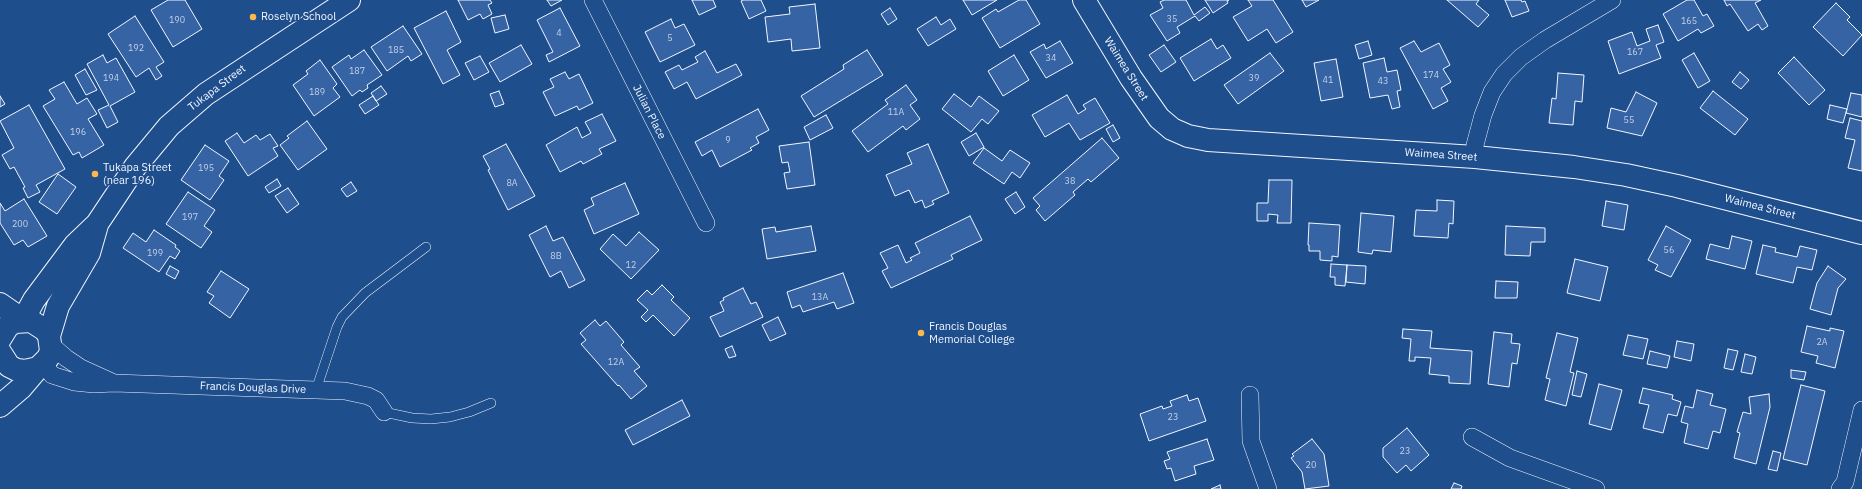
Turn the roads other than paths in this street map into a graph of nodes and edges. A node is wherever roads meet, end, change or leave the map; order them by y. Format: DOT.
graph roads {
  1 [pos="349,0"];
  2 [pos="593,0"];
  3 [pos="1084,0"];
  4 [pos="1612,0"];
  5 [pos="1475,157"];
  6 [pos="97,224"];
  7 [pos="706,224"];
  8 [pos="1862,233"];
  9 [pos="426,247"];
  10 [pos="0,304"];
  11 [pos="23,320"];
  12 [pos="0,339"];
  13 [pos="0,352"];
  14 [pos="45,353"];
  15 [pos="114,383"];
  16 [pos="316,390"];
  17 [pos="1250,395"];
  18 [pos="492,403"];
  19 [pos="0,406"];
  20 [pos="1862,410"];
  21 [pos="384,412"];
  22 [pos="1472,436"];
  23 [pos="1846,487"];
  24 [pos="1268,489"];
  25 [pos="1596,489"];
  1 -- 6 [label="main road, Tukapa Street"];
  2 -- 7 [label="street, Julian Place"];
  3 -- 5 [label="main road, Waimea Street"];
  4 -- 5 [label="street"];
  5 -- 8 [label="main road, Waimea Street"];
  6 -- 11 [label="main road, Tukapa Street"];
  6 -- 14 [label="main road, Tukapa Street"];
  9 -- 16 [label="lane"];
  10 -- 11 [label="main road"];
  11 -- 12 [label="main road"];
  11 -- 14 [label="main road"];
  13 -- 14 [label="main road"];
  14 -- 15 [label="street, Francis Douglas Drive"];
  14 -- 15 [label="street, Francis Douglas Drive"];
  14 -- 19 [label="main road, Tukapa Street"];
  15 -- 16 [label="street, Francis Douglas Drive"];
  16 -- 21 [label="street, Francis Douglas Drive"];
  17 -- 24 [label="street"];
  18 -- 21 [label="lane"];
  20 -- 23 [label="street"];
  22 -- 25 [label="street"];
}
